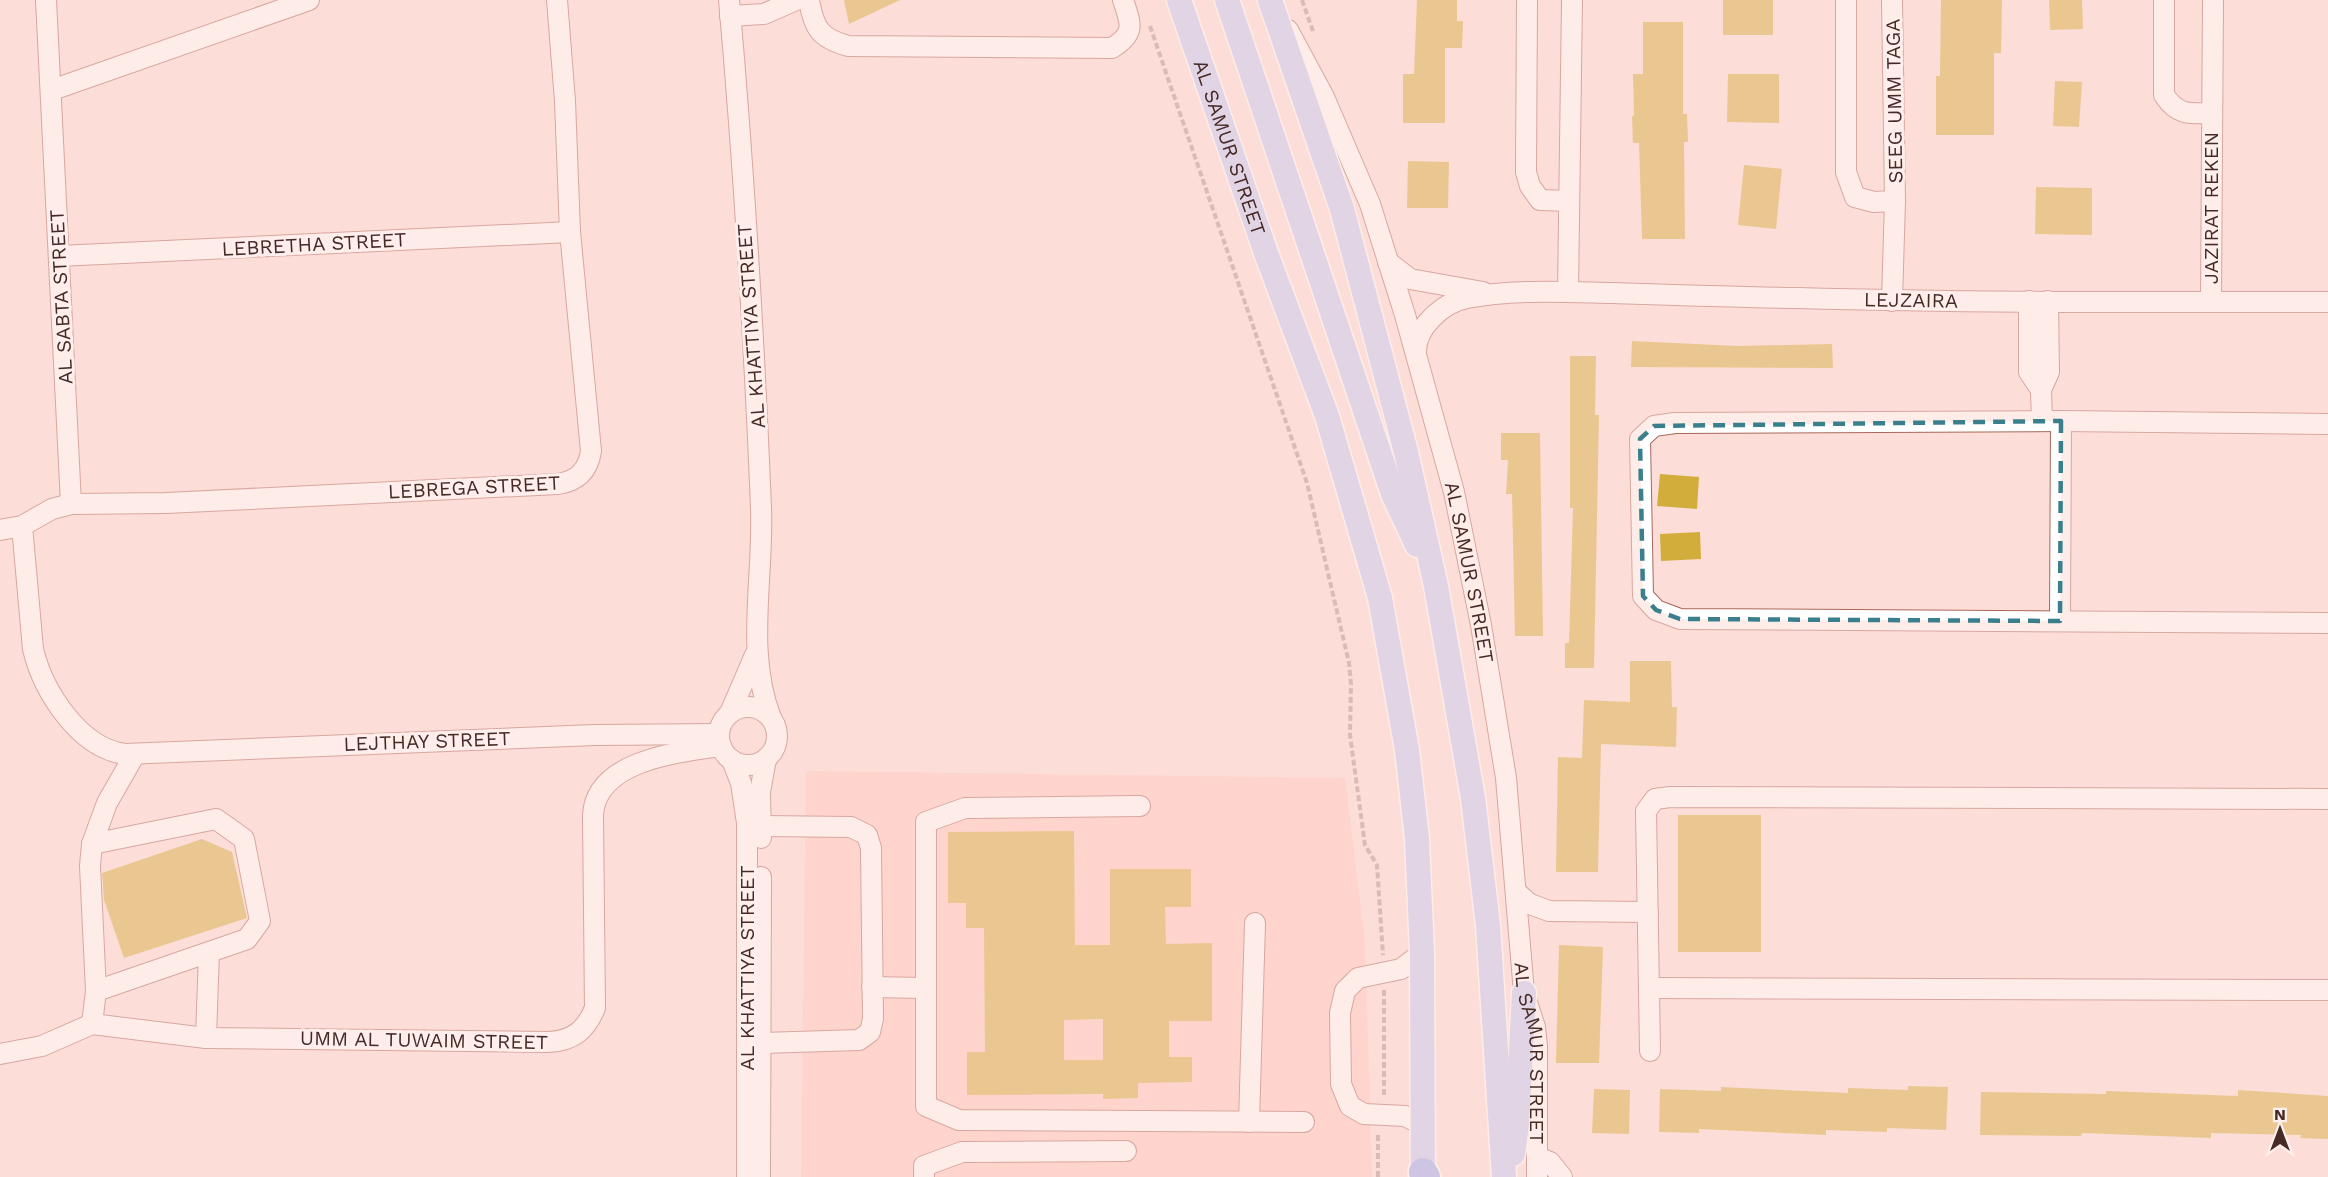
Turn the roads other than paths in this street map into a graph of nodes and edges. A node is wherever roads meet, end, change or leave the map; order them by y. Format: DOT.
graph roads {
  1 [pos="46,0"];
  2 [pos="309,0"];
  3 [pos="557,0"];
  4 [pos="796,0"];
  5 [pos="809,0"];
  6 [pos="1123,0"];
  7 [pos="1179,0"];
  8 [pos="1227,0"];
  9 [pos="1270,0"];
  10 [pos="1527,0"];
  11 [pos="1572,0"];
  12 [pos="1846,0"];
  13 [pos="1892,0"];
  14 [pos="2164,0"];
  15 [pos="2213,0"];
  16 [pos="730,8"];
  17 [pos="52,90"];
  18 [pos="2211,113"];
  19 [pos="1569,201"];
  20 [pos="1895,201"];
  21 [pos="570,232"];
  22 [pos="59,256"];
  23 [pos="1388,262"];
  24 [pos="1568,292"];
  25 [pos="1495,294"];
  26 [pos="1892,301"];
  27 [pos="2039,301"];
  28 [pos="2211,302"];
  29 [pos="2328,302"];
  30 [pos="1416,358"];
  31 [pos="2051,421"];
  32 [pos="2328,424"];
  33 [pos="70,504"];
  34 [pos="22,526"];
  35 [pos="0,530"];
  36 [pos="1436,586"];
  37 [pos="2060,621"];
  38 [pos="2328,623"];
  39 [pos="756,653"];
  40 [pos="730,713"];
  41 [pos="771,718"];
  42 [pos="724,747"];
  43 [pos="135,754"];
  44 [pos="766,759"];
  45 [pos="2328,799"];
  46 [pos="1140,806"];
  47 [pos="761,826"];
  48 [pos="92,844"];
  49 [pos="1516,892"];
  50 [pos="1548,911"];
  51 [pos="1648,912"];
  52 [pos="1255,923"];
  53 [pos="1520,941"];
  54 [pos="209,952"];
  55 [pos="1422,953"];
  56 [pos="872,987"];
  57 [pos="923,988"];
  58 [pos="1649,988"];
  59 [pos="2328,990"];
  60 [pos="96,991"];
  61 [pos="1524,993"];
  62 [pos="92,1024"];
  63 [pos="206,1038"];
  64 [pos="761,1043"];
  65 [pos="1650,1051"];
  66 [pos="0,1054"];
  67 [pos="1249,1122"];
  68 [pos="1304,1122"];
  69 [pos="1423,1125"];
  70 [pos="1126,1151"];
  71 [pos="1537,1157"];
  72 [pos="1424,1175"];
  73 [pos="747,1177"];
  74 [pos="760,1177"];
  75 [pos="924,1177"];
  76 [pos="1504,1177"];
  77 [pos="1509,1177"];
  78 [pos="1537,1177"];
  79 [pos="1562,1177"];
  1 -- 17 [label="street, AL SABTA STREET"];
  2 -- 17 [label="street"];
  3 -- 21 [label="street, LEBREGA STREET"];
  4 -- 16 [label="street"];
  5 -- 6 [label="street"];
  7 -- 55 [label="main road, AL SAMUR STREET"];
  8 -- 36 [label="main road"];
  9 -- 23 [label="street, AL SAMUR STREET"];
  9 -- 36 [label="main road, AL SAMUR STREET"];
  10 -- 19 [label="street"];
  11 -- 19 [label="street"];
  12 -- 20 [label="street, SEEG UMM TAGA"];
  13 -- 20 [label="street, SEEG UMM TAGA"];
  14 -- 18 [label="street, JAZIRAT REKEN"];
  15 -- 18 [label="street, JAZIRAT REKEN"];
  16 -- 39 [label="street, AL KHATTIYA STREET"];
  17 -- 22 [label="street, AL SABTA STREET"];
  18 -- 28 [label="street, JAZIRAT REKEN"];
  19 -- 24 [label="street"];
  20 -- 26 [label="street, SEEG UMM TAGA"];
  21 -- 22 [label="street, LEBRETHA STREET"];
  21 -- 33 [label="street, LEBREGA STREET"];
  22 -- 33 [label="street, AL SABTA STREET"];
  23 -- 25 [label="street, LEJZAIRA"];
  23 -- 30 [label="street, AL SAMUR STREET"];
  24 -- 25 [label="street, LEJZAIRA"];
  24 -- 26 [label="street, LEJZAIRA"];
  25 -- 30 [label="street, LEJZAIRA"];
  26 -- 27 [label="street, LEJZAIRA"];
  27 -- 28 [label="street, LEJZAIRA"];
  27 -- 31 [label="street"];
  28 -- 29 [label="street, LEJZAIRA"];
  30 -- 49 [label="street, AL SAMUR STREET"];
  31 -- 32 [label="street"];
  31 -- 37 [label="street"];
  31 -- 37 [label="street"];
  33 -- 34 [label="street, LEBREGA STREET"];
  34 -- 35 [label="street, LEBREGA STREET"];
  34 -- 43 [label="street, LEJTHAY STREET"];
  36 -- 76 [label="main road, AL SAMUR STREET"];
  37 -- 38 [label="street"];
  39 -- 40 [label="street, AL KHATTIYA STREET"];
  39 -- 41 [label="street, AL KHATTIYA STREET"];
  40 -- 41 [label="street"];
  40 -- 42 [label="street"];
  41 -- 44 [label="street"];
  42 -- 43 [label="street, LEJTHAY STREET"];
  42 -- 44 [label="street"];
  42 -- 63 [label="street, UMM AL TUWAIM STREET"];
  42 -- 73 [label="street, AL KHATTIYA STREET"];
  43 -- 48 [label="street"];
  44 -- 47 [label="street, AL KHATTIYA STREET"];
  45 -- 51 [label="street"];
  46 -- 57 [label="street"];
  47 -- 56 [label="street"];
  47 -- 64 [label="street, AL KHATTIYA STREET"];
  48 -- 54 [label="street"];
  48 -- 60 [label="street"];
  49 -- 50 [label="street"];
  49 -- 53 [label="street, AL SAMUR STREET"];
  50 -- 51 [label="street"];
  50 -- 53 [label="street"];
  51 -- 58 [label="street"];
  52 -- 67 [label="street"];
  53 -- 61 [label="street, AL SAMUR STREET"];
  54 -- 60 [label="street"];
  54 -- 63 [label="street"];
  55 -- 69 [label="main road, AL SAMUR STREET"];
  55 -- 69 [label="street"];
  56 -- 57 [label="street"];
  56 -- 64 [label="street"];
  57 -- 67 [label="street"];
  58 -- 59 [label="street"];
  58 -- 65 [label="street"];
  60 -- 62 [label="street"];
  61 -- 71 [label="street, AL SAMUR STREET"];
  61 -- 77 [label="main road"];
  62 -- 63 [label="street, UMM AL TUWAIM STREET"];
  62 -- 66 [label="street"];
  64 -- 74 [label="street, AL KHATTIYA STREET"];
  67 -- 68 [label="street"];
  69 -- 72 [label="main road, AL SAMUR STREET"];
  70 -- 75 [label="street"];
  71 -- 78 [label="street, AL SAMUR STREET"];
  71 -- 79 [label="street"];
}
